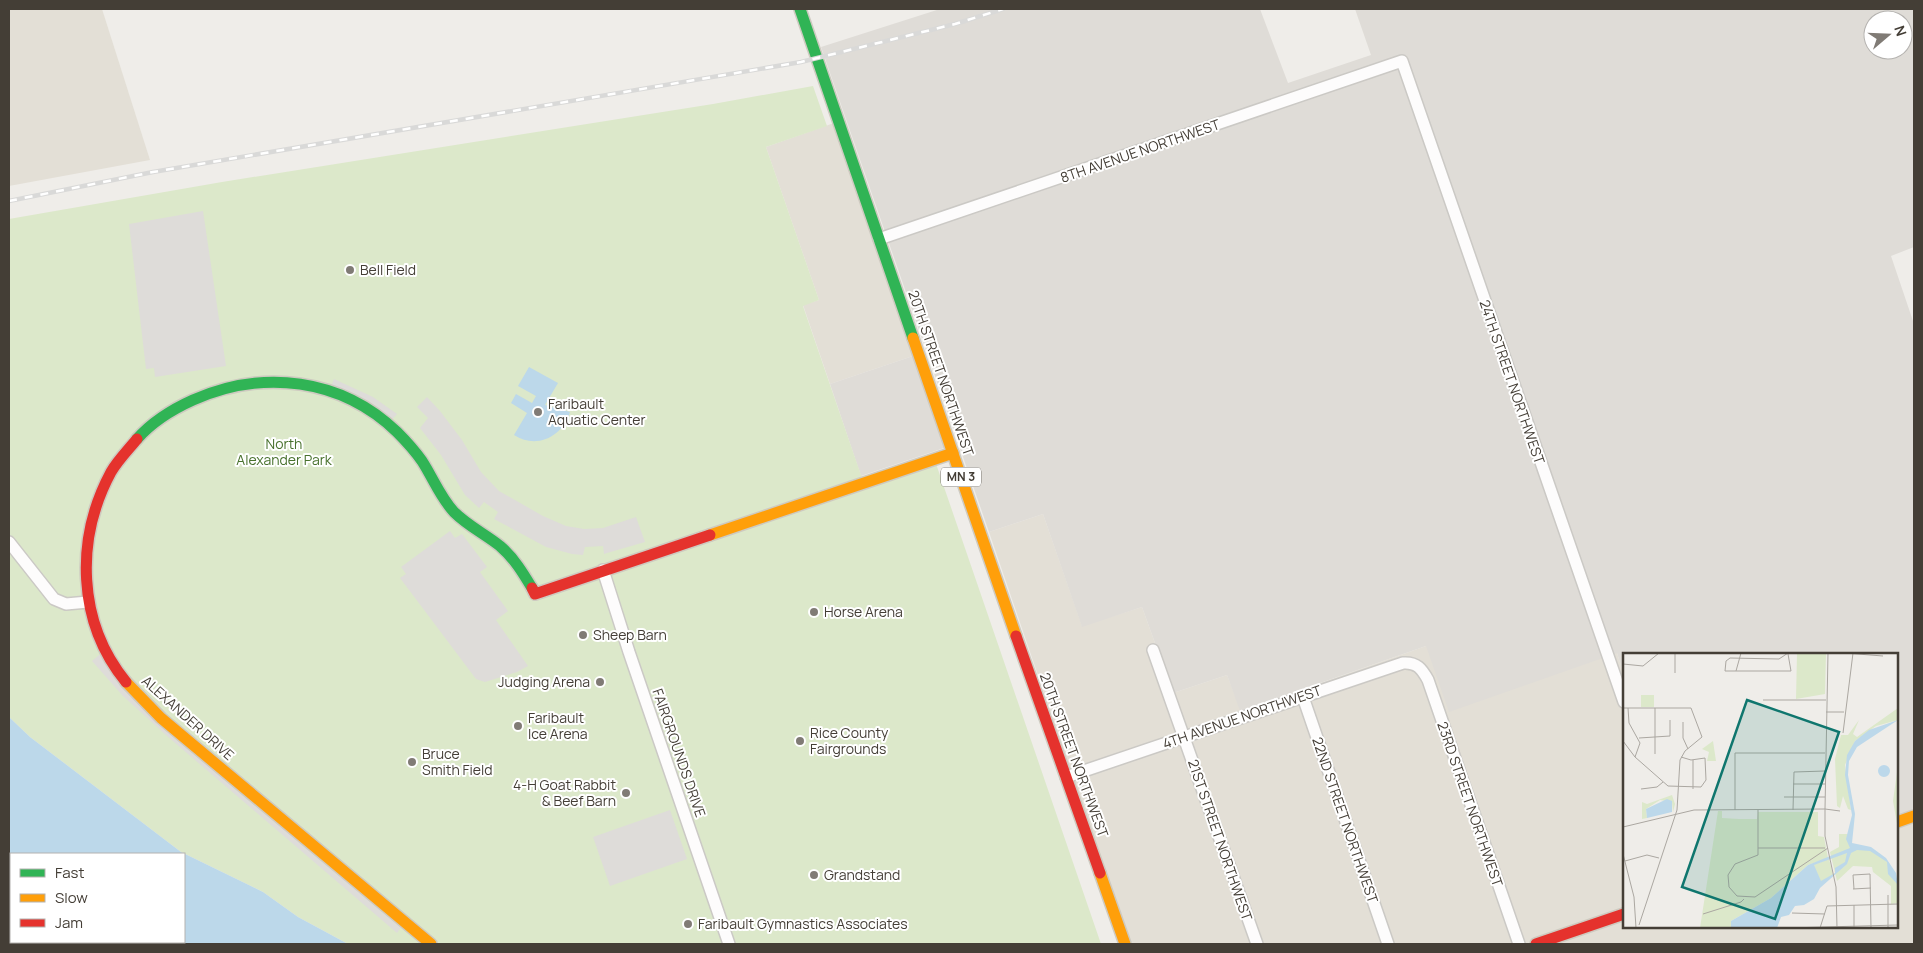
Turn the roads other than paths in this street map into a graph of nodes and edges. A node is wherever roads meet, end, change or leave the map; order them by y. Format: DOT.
graph roads {
  1 [pos="800,9"];
  2 [pos="1402,61"];
  3 [pos="879,239"];
  4 [pos="953,453"];
  5 [pos="9,542"];
  6 [pos="603,570"];
  7 [pos="88,602"];
  8 [pos="1153,650"];
  9 [pos="1419,666"];
  10 [pos="1303,697"];
  11 [pos="1623,699"];
  12 [pos="1184,737"];
  13 [pos="1066,777"];
  14 [pos="1914,816"];
  15 [pos="1898,822"];
  16 [pos="1623,914"];
  17 [pos="431,944"];
  18 [pos="730,944"];
  19 [pos="1125,944"];
  20 [pos="1257,944"];
  21 [pos="1388,944"];
  22 [pos="1518,944"];
  23 [pos="1536,944"];
  1 -- 3 [label="main road, 20TH STREET NORTHWEST / MN 3"];
  2 -- 3 [label="street, 8TH AVENUE NORTHWEST"];
  2 -- 11 [label="street, 24TH STREET NORTHWEST"];
  3 -- 4 [label="main road, 20TH STREET NORTHWEST / MN 3"];
  4 -- 6 [label="main road"];
  4 -- 13 [label="main road, 20TH STREET NORTHWEST / MN 3"];
  5 -- 7 [label="street"];
  6 -- 7 [label="main road, ALEXANDER DRIVE"];
  6 -- 18 [label="street, FAIRGROUNDS DRIVE"];
  7 -- 17 [label="main road, ALEXANDER DRIVE"];
  8 -- 12 [label="street, 21ST STREET NORTHWEST"];
  9 -- 10 [label="street, 4TH AVENUE NORTHWEST"];
  9 -- 22 [label="street, 23RD STREET NORTHWEST"];
  10 -- 12 [label="street, 4TH AVENUE NORTHWEST"];
  10 -- 21 [label="street, 22ND STREET NORTHWEST"];
  12 -- 13 [label="street, 4TH AVENUE NORTHWEST"];
  12 -- 20 [label="street, 21ST STREET NORTHWEST"];
  13 -- 19 [label="main road, 20TH STREET NORTHWEST / MN 3"];
  14 -- 15 [label="main road"];
  16 -- 23 [label="main road"];
}
